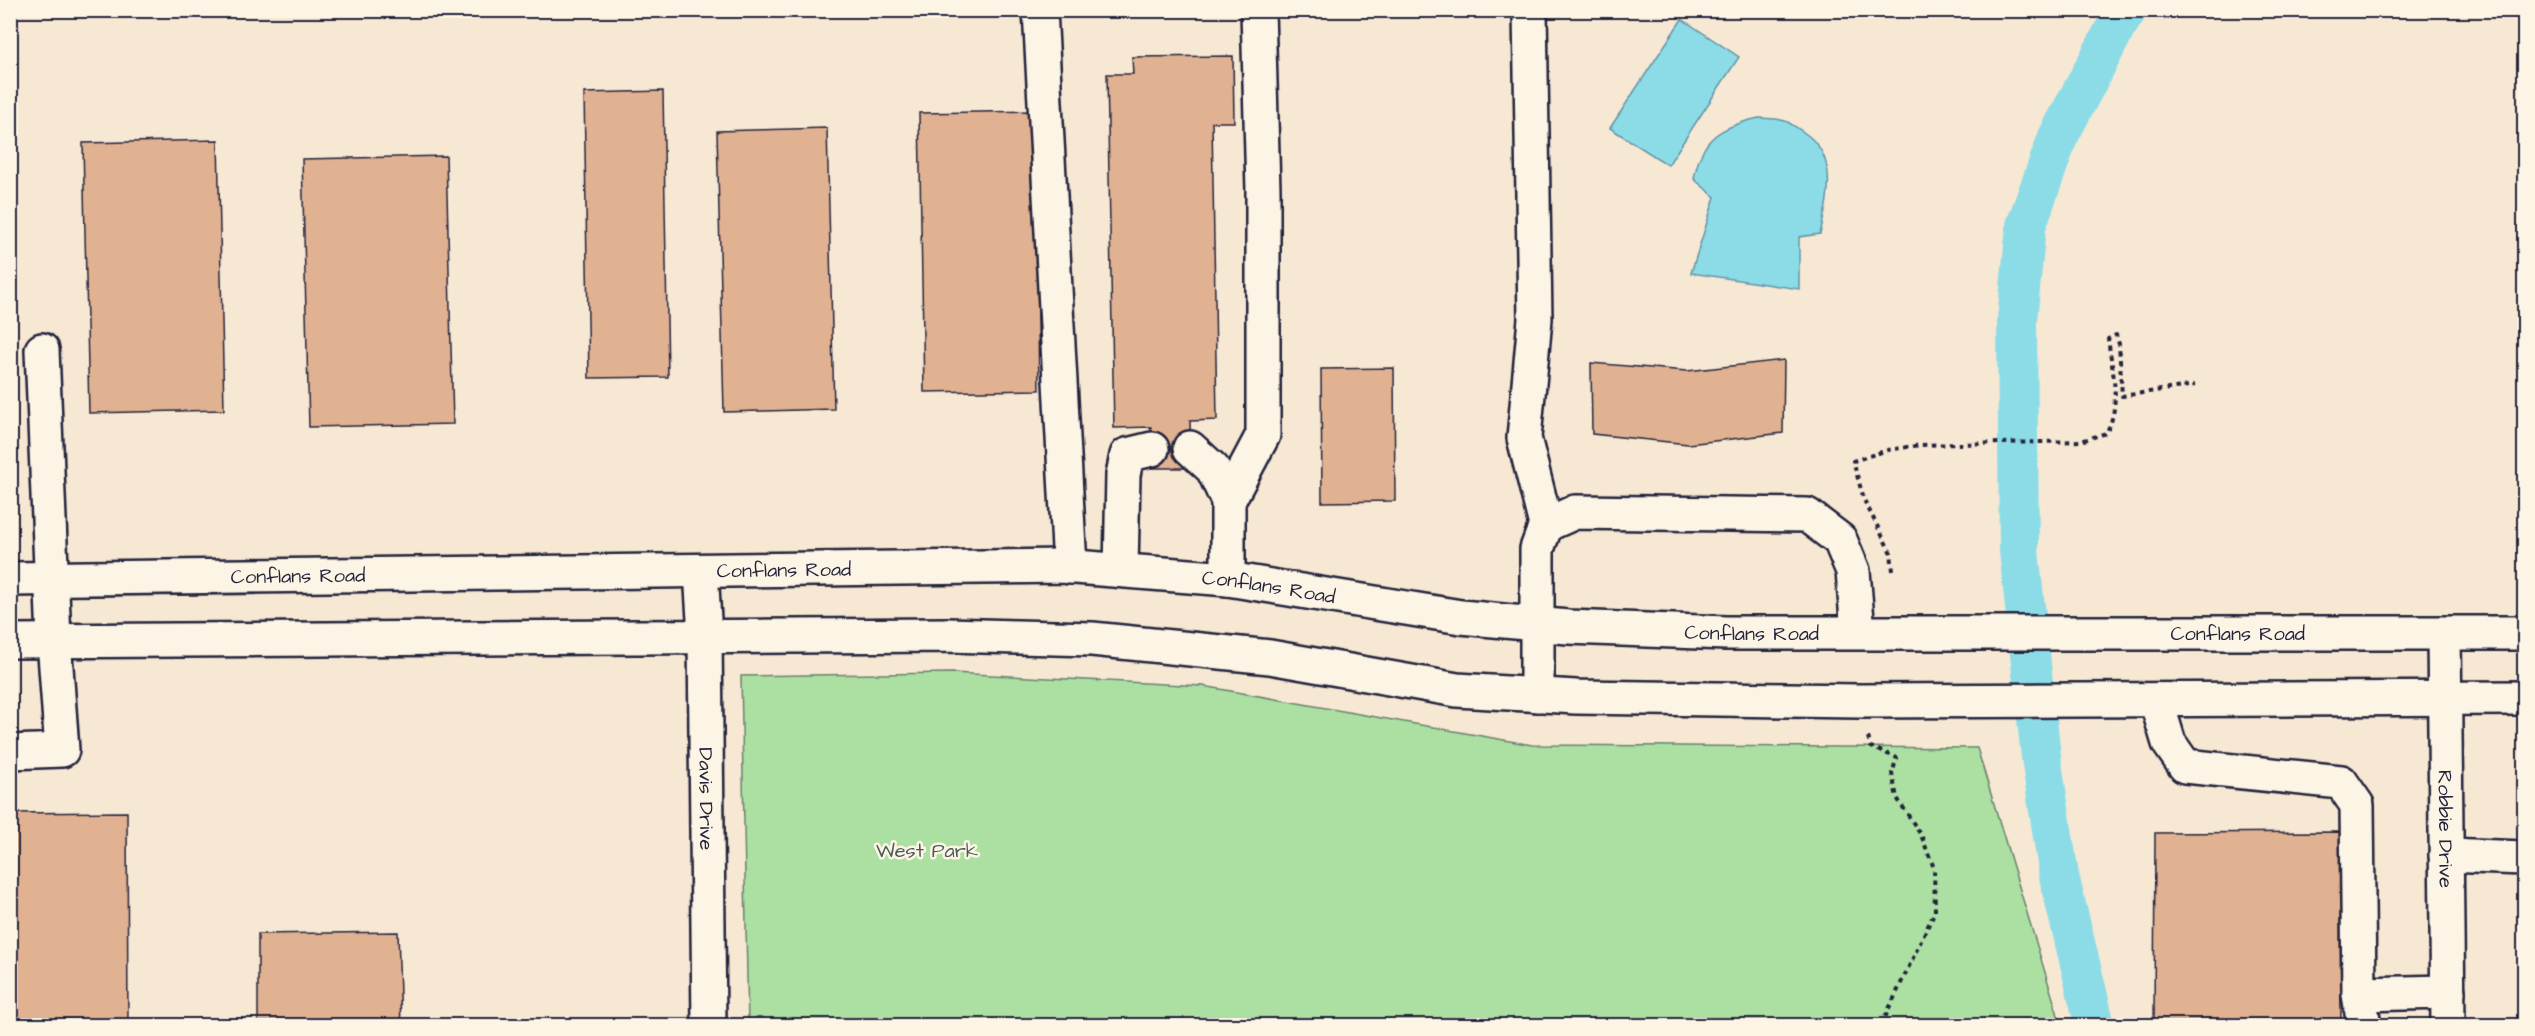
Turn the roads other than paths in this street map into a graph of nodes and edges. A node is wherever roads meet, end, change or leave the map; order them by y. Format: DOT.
graph roads {
  1 [pos="1040,10"];
  2 [pos="1258,10"];
  3 [pos="1530,10"];
  4 [pos="42,350"];
  5 [pos="1190,448"];
  6 [pos="1152,449"];
  7 [pos="1228,501"];
  8 [pos="1546,525"];
  9 [pos="1070,567"];
  10 [pos="1120,570"];
  11 [pos="701,571"];
  12 [pos="52,578"];
  13 [pos="10,579"];
  14 [pos="1228,579"];
  15 [pos="1537,624"];
  16 [pos="1858,632"];
  17 [pos="2524,633"];
  18 [pos="2444,634"];
  19 [pos="705,636"];
  20 [pos="54,640"];
  21 [pos="10,641"];
  22 [pos="1537,695"];
  23 [pos="2524,698"];
  24 [pos="2444,699"];
  25 [pos="2156,700"];
  26 [pos="10,752"];
  27 [pos="2446,855"];
  28 [pos="2524,858"];
  29 [pos="2448,992"];
  30 [pos="2362,1010"];
  31 [pos="709,1026"];
  32 [pos="2448,1026"];
  1 -- 9 [label="main road"];
  2 -- 7 [label="main road"];
  3 -- 8 [label="main road"];
  4 -- 12 [label="main road"];
  5 -- 7 [label="main road"];
  6 -- 10 [label="main road"];
  7 -- 14 [label="main road"];
  8 -- 15 [label="main road"];
  8 -- 16 [label="main road"];
  9 -- 10 [label="main road, Conflans Road"];
  9 -- 11 [label="main road, Conflans Road"];
  10 -- 14 [label="main road, Conflans Road"];
  11 -- 12 [label="main road, Conflans Road"];
  11 -- 19 [label="main road, Davis Drive"];
  12 -- 13 [label="main road, Conflans Road"];
  12 -- 20 [label="main road"];
  14 -- 15 [label="main road, Conflans Road"];
  15 -- 16 [label="main road, Conflans Road"];
  15 -- 22 [label="main road"];
  16 -- 18 [label="main road, Conflans Road"];
  17 -- 18 [label="main road, Conflans Road"];
  18 -- 24 [label="main road, Robbie Drive"];
  19 -- 20 [label="main road"];
  19 -- 22 [label="main road"];
  19 -- 31 [label="main road, Davis Drive"];
  20 -- 21 [label="main road"];
  20 -- 26 [label="main road"];
  22 -- 25 [label="main road"];
  23 -- 24 [label="main road"];
  24 -- 25 [label="main road"];
  24 -- 27 [label="main road, Robbie Drive"];
  25 -- 30 [label="main road"];
  27 -- 28 [label="main road"];
  27 -- 29 [label="main road, Robbie Drive"];
  29 -- 30 [label="main road"];
  29 -- 32 [label="main road, Robbie Drive"];
}
